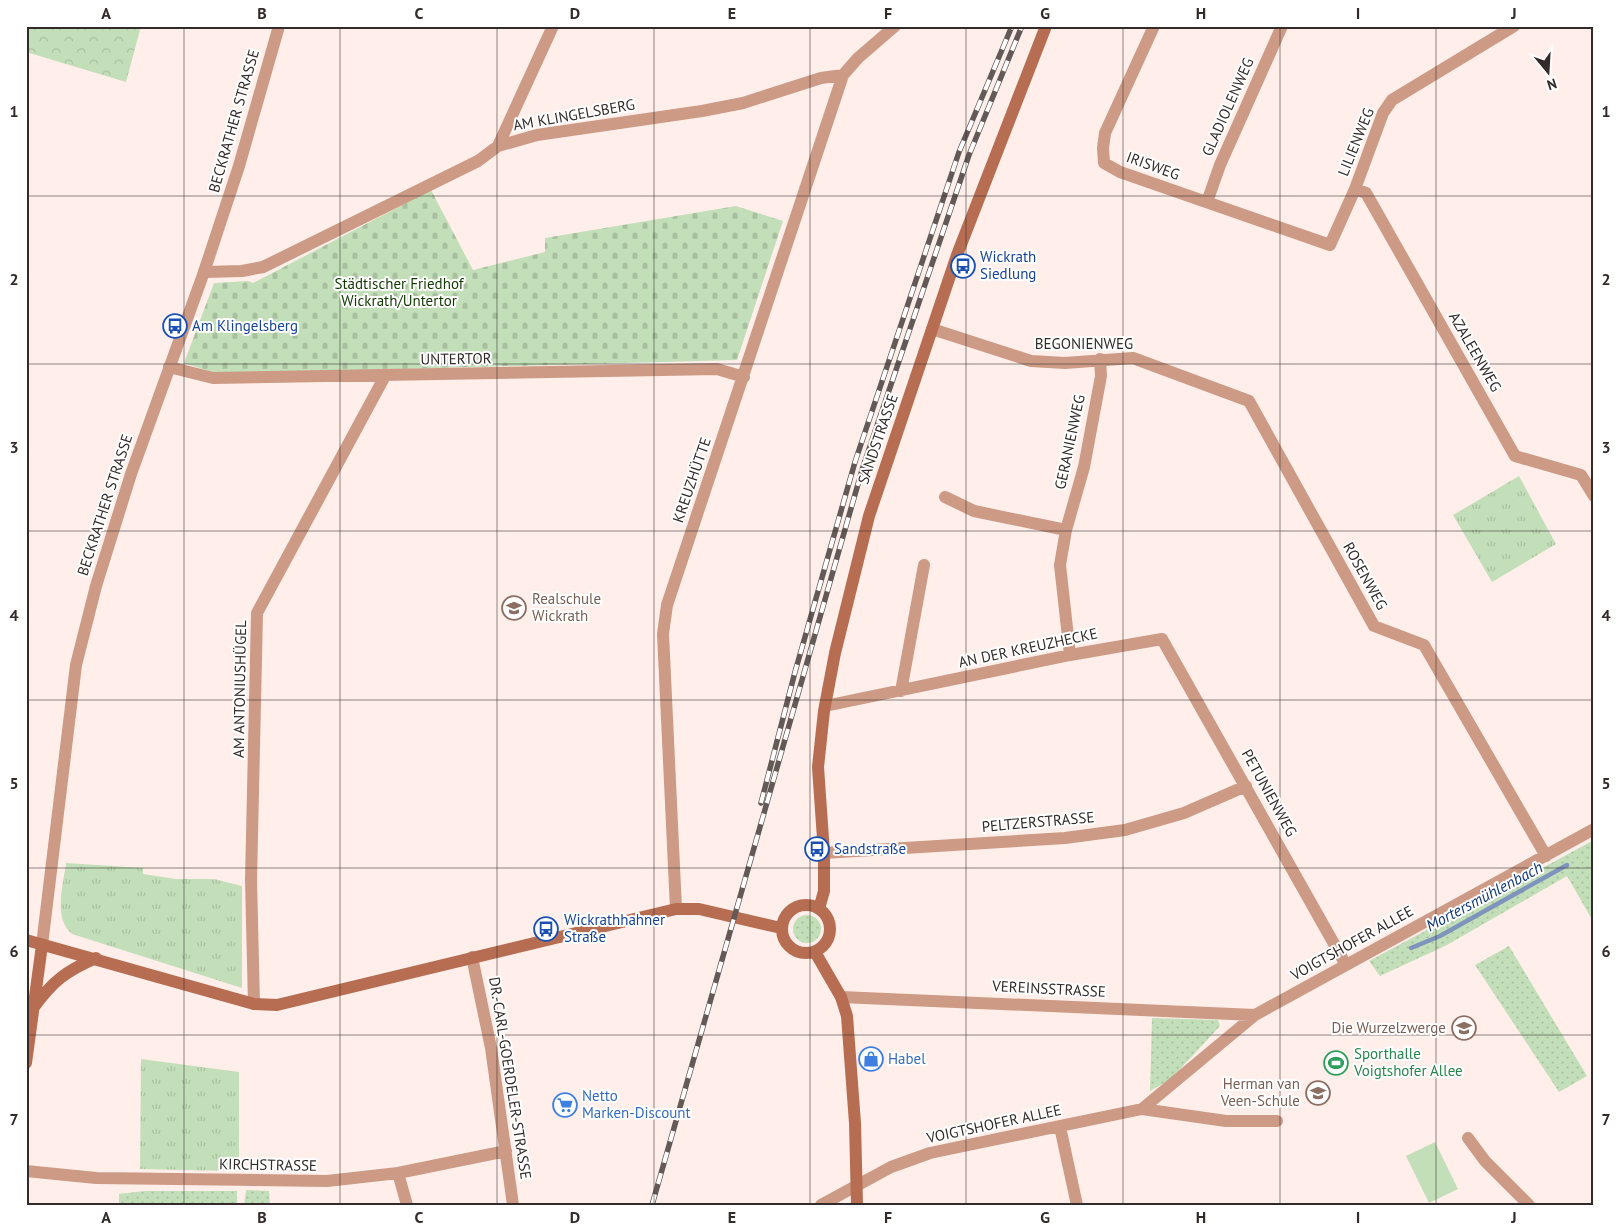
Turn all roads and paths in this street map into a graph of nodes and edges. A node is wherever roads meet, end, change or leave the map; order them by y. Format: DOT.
graph roads {
  1 [pos="279,26"];
  2 [pos="553,26"];
  3 [pos="1046,26"];
  4 [pos="1154,26"];
  5 [pos="1282,26"];
  6 [pos="1514,26"];
  7 [pos="887,29"];
  8 [pos="843,75"];
  9 [pos="498,146"];
  10 [pos="1354,189"];
  11 [pos="1207,202"];
  12 [pos="1330,245"];
  13 [pos="204,272"];
  14 [pos="932,329"];
  15 [pos="1100,360"];
  16 [pos="169,367"];
  17 [pos="385,376"];
  18 [pos="744,377"];
  19 [pos="1258,413"];
  20 [pos="1594,496"];
  21 [pos="946,497"];
  22 [pos="1066,530"];
  23 [pos="924,565"];
  24 [pos="1162,639"];
  25 [pos="1070,655"];
  26 [pos="901,691"];
  27 [pos="825,706"];
  28 [pos="1246,786"];
  29 [pos="1594,829"];
  30 [pos="824,853"];
  31 [pos="1546,856"];
  32 [pos="819,909"];
  33 [pos="676,910"];
  34 [pos="782,928"];
  35 [pos="26,940"];
  36 [pos="42,945"];
  37 [pos="815,952"];
  38 [pos="472,957"];
  39 [pos="96,958"];
  40 [pos="1346,965"];
  41 [pos="26,994"];
  42 [pos="841,997"];
  43 [pos="254,1004"];
  44 [pos="33,1009"];
  45 [pos="1255,1015"];
  46 [pos="26,1063"];
  47 [pos="1142,1109"];
  48 [pos="1277,1121"];
  49 [pos="1060,1127"];
  50 [pos="1468,1138"];
  51 [pos="506,1151"];
  52 [pos="26,1171"];
  53 [pos="398,1173"];
  54 [pos="857,1185"];
  55 [pos="406,1205"];
  56 [pos="514,1205"];
  57 [pos="821,1205"];
  58 [pos="857,1205"];
  59 [pos="1077,1205"];
  60 [pos="1529,1205"];
  1 -- 13 [label="street, BECKRATHER STRASSE"];
  2 -- 9 [label="street"];
  3 -- 14 [label="main road, SANDSTRASSE"];
  4 -- 11 [label="street, IRISWEG"];
  5 -- 11 [label="street, GLADIOLENWEG"];
  6 -- 10 [label="street, LILIENWEG"];
  7 -- 8 [label="street"];
  8 -- 9 [label="street, AM KLINGELSBERG"];
  8 -- 18 [label="street, KREUZHÜTTE"];
  9 -- 13 [label="street, AM KLINGELSBERG"];
  10 -- 12 [label="street, LILIENWEG"];
  10 -- 20 [label="street, AZALEENWEG"];
  11 -- 12 [label="street, IRISWEG"];
  13 -- 16 [label="street, BECKRATHER STRASSE"];
  14 -- 15 [label="street, BEGONIENWEG"];
  14 -- 27 [label="main road, SANDSTRASSE"];
  15 -- 19 [label="street, BEGONIENWEG"];
  15 -- 22 [label="street, GERANIENWEG"];
  16 -- 17 [label="street, UNTERTOR"];
  16 -- 36 [label="street, BECKRATHER STRASSE"];
  17 -- 18 [label="street, UNTERTOR"];
  17 -- 43 [label="street, AM ANTONIUSHÜGEL"];
  18 -- 33 [label="street, KREUZHÜTTE"];
  19 -- 31 [label="street, ROSENWEG"];
  21 -- 22 [label="street"];
  22 -- 25 [label="street, GERANIENWEG"];
  23 -- 26 [label="street"];
  24 -- 25 [label="street, AN DER KREUZHECKE"];
  24 -- 28 [label="street, PETUNIENWEG"];
  25 -- 26 [label="street, AN DER KREUZHECKE"];
  26 -- 27 [label="street, AN DER KREUZHECKE"];
  27 -- 30 [label="main road, SANDSTRASSE"];
  28 -- 30 [label="street, PELTZERSTRASSE"];
  28 -- 40 [label="street, PETUNIENWEG"];
  29 -- 31 [label="street, VOIGTSHOFER ALLEE"];
  30 -- 32 [label="main road, SANDSTRASSE"];
  31 -- 40 [label="street, VOIGTSHOFER ALLEE"];
  32 -- 34 [label="main road"];
  32 -- 37 [label="main road"];
  33 -- 34 [label="main road"];
  33 -- 38 [label="main road"];
  34 -- 37 [label="main road"];
  35 -- 36 [label="main road"];
  36 -- 39 [label="main road"];
  36 -- 44 [label="main road, BECKRATHER STRASSE"];
  37 -- 42 [label="main road"];
  38 -- 43 [label="main road"];
  38 -- 51 [label="street, DR.-CARL-GOERDELER-STRASSE"];
  39 -- 43 [label="main road"];
  39 -- 44 [label="main road, BECKRATHER STRASSE"];
  40 -- 45 [label="street, VOIGTSHOFER ALLEE"];
  41 -- 44 [label="main road"];
  42 -- 45 [label="street, VEREINSSTRASSE"];
  42 -- 54 [label="main road"];
  44 -- 46 [label="main road, BECKRATHER STRASSE"];
  45 -- 47 [label="street, VOIGTSHOFER ALLEE"];
  47 -- 48 [label="street, VOIGTSHOFER ALLEE"];
  47 -- 49 [label="street, VOIGTSHOFER ALLEE"];
  49 -- 54 [label="street, VOIGTSHOFER ALLEE"];
  49 -- 59 [label="street"];
  50 -- 60 [label="street"];
  51 -- 53 [label="street, KIRCHSTRASSE"];
  51 -- 56 [label="street, DR.-CARL-GOERDELER-STRASSE"];
  52 -- 53 [label="street, KIRCHSTRASSE"];
  53 -- 55 [label="street"];
  54 -- 57 [label="street, VOIGTSHOFER ALLEE"];
  54 -- 58 [label="main road"];
}
